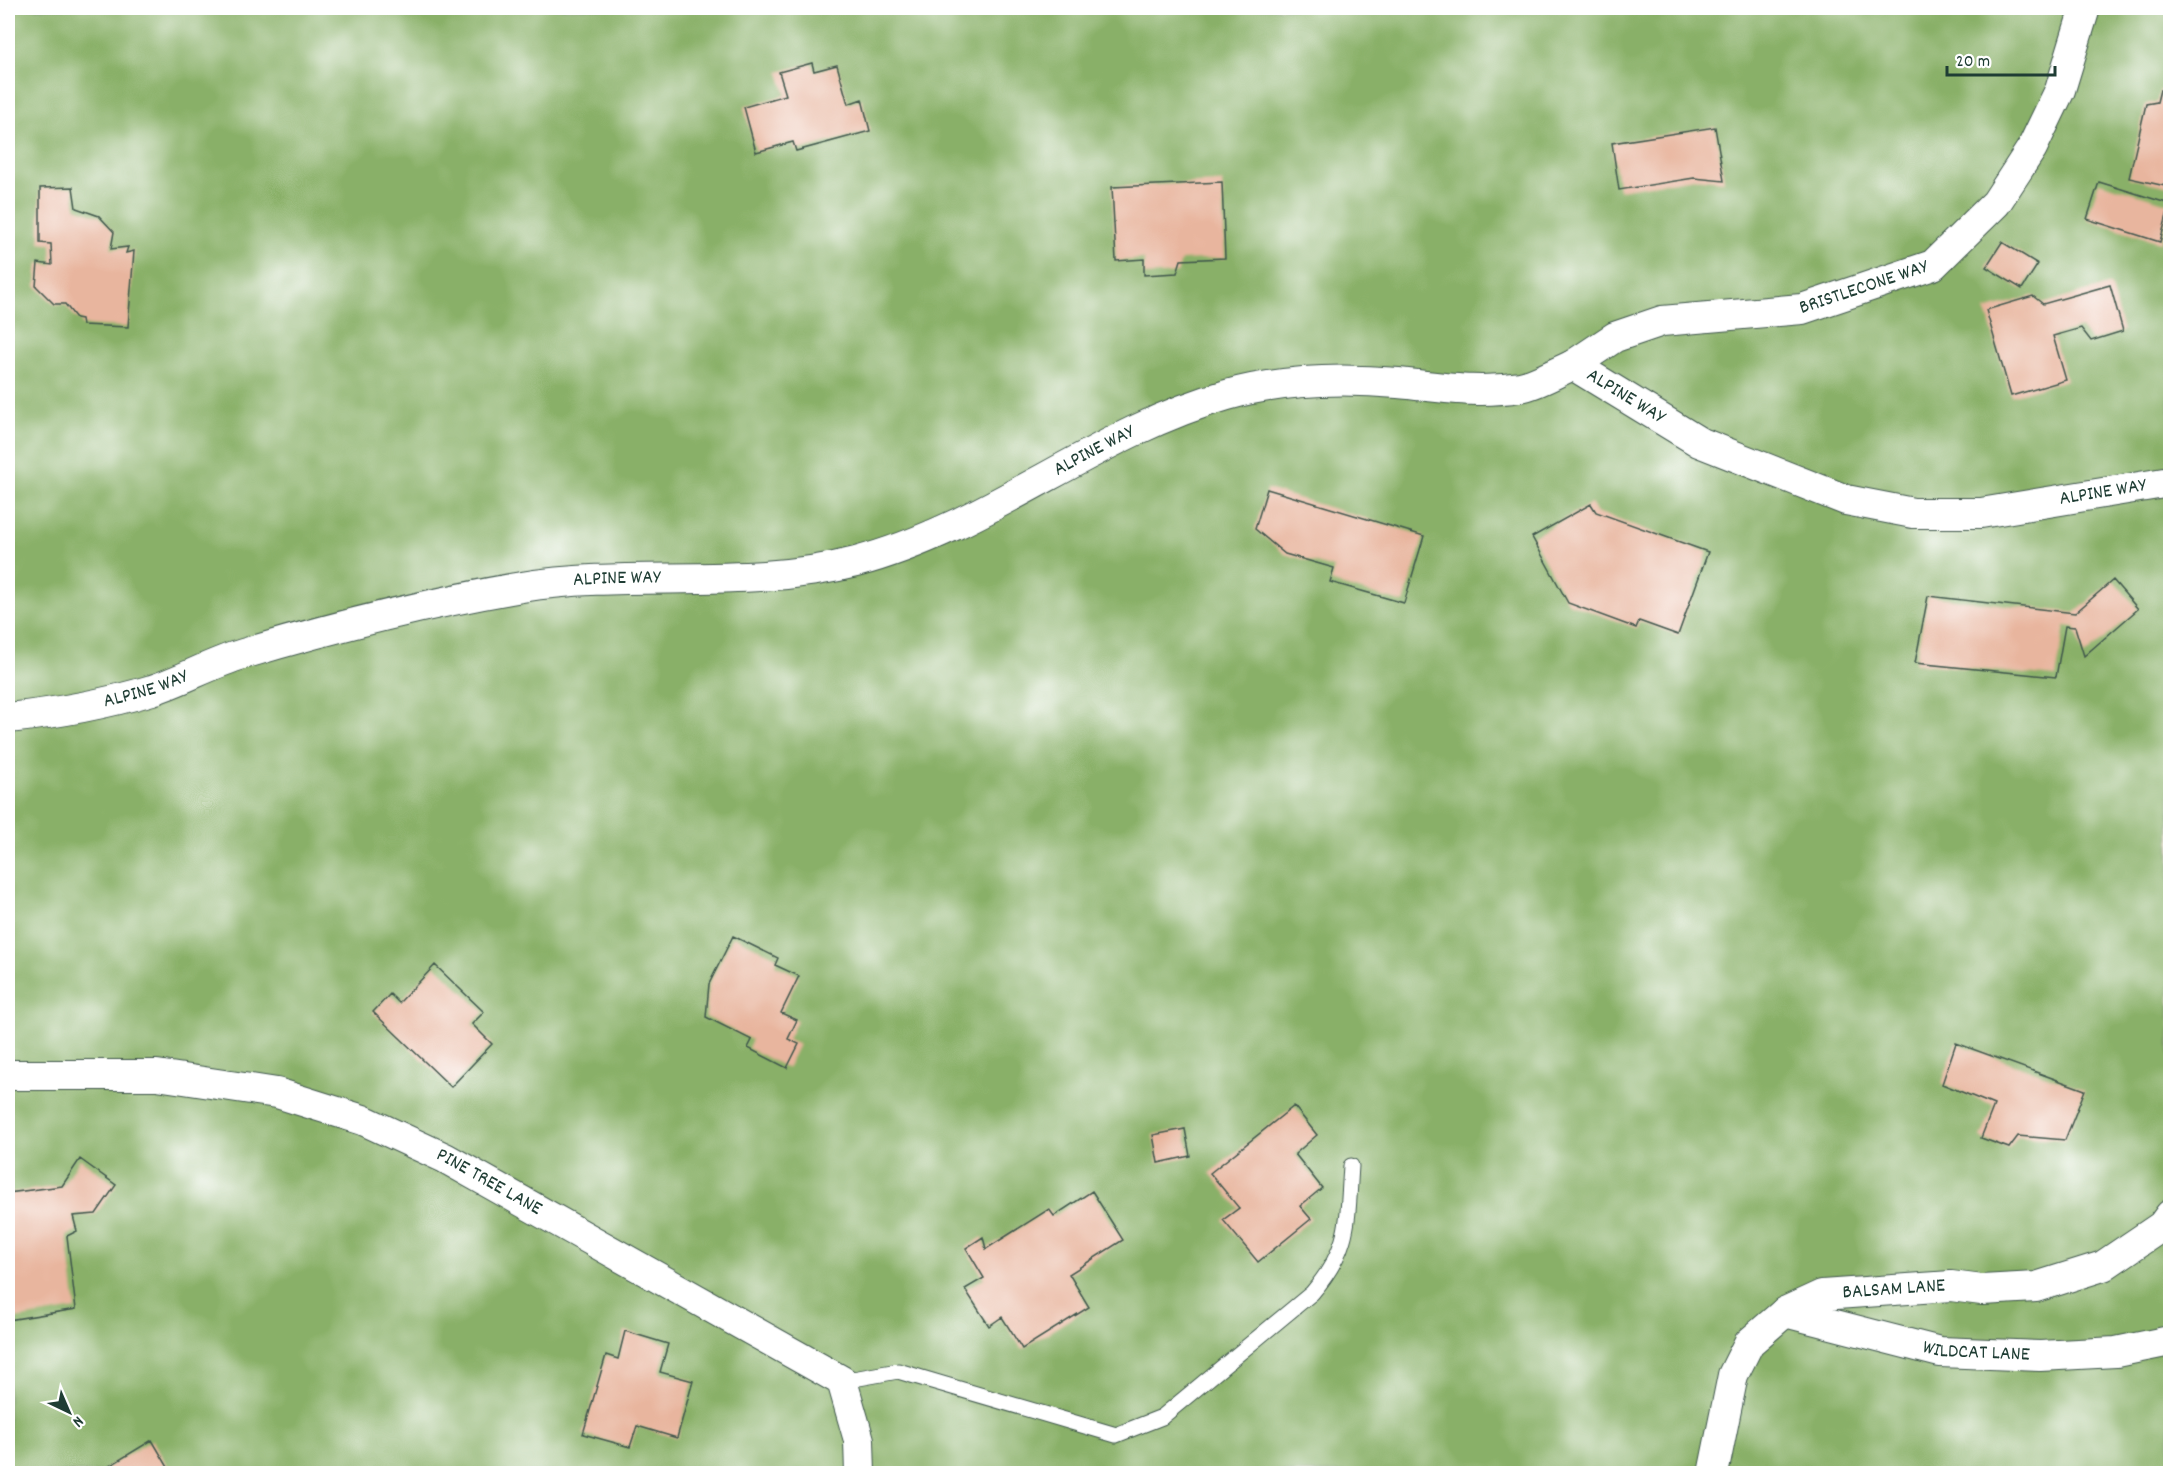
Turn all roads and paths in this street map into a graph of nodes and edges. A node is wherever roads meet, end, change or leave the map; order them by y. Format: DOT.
graph roads {
  1 [pos="2085,8"];
  2 [pos="1573,365"];
  3 [pos="2170,482"];
  4 [pos="8,718"];
  5 [pos="8,1075"];
  6 [pos="1351,1166"];
  7 [pos="2170,1215"];
  8 [pos="1785,1312"];
  9 [pos="2170,1341"];
  10 [pos="842,1381"];
  11 [pos="860,1473"];
  12 [pos="1713,1473"];
  1 -- 2 [label="street, BRISTLECONE WAY"];
  2 -- 3 [label="street, ALPINE WAY"];
  2 -- 4 [label="street, ALPINE WAY"];
  5 -- 10 [label="street, PINE TREE LANE"];
  6 -- 10 [label="lane"];
  7 -- 8 [label="street, BALSAM LANE"];
  8 -- 9 [label="street, WILDCAT LANE"];
  8 -- 12 [label="street, BALSAM LANE"];
  10 -- 11 [label="street"];
}
